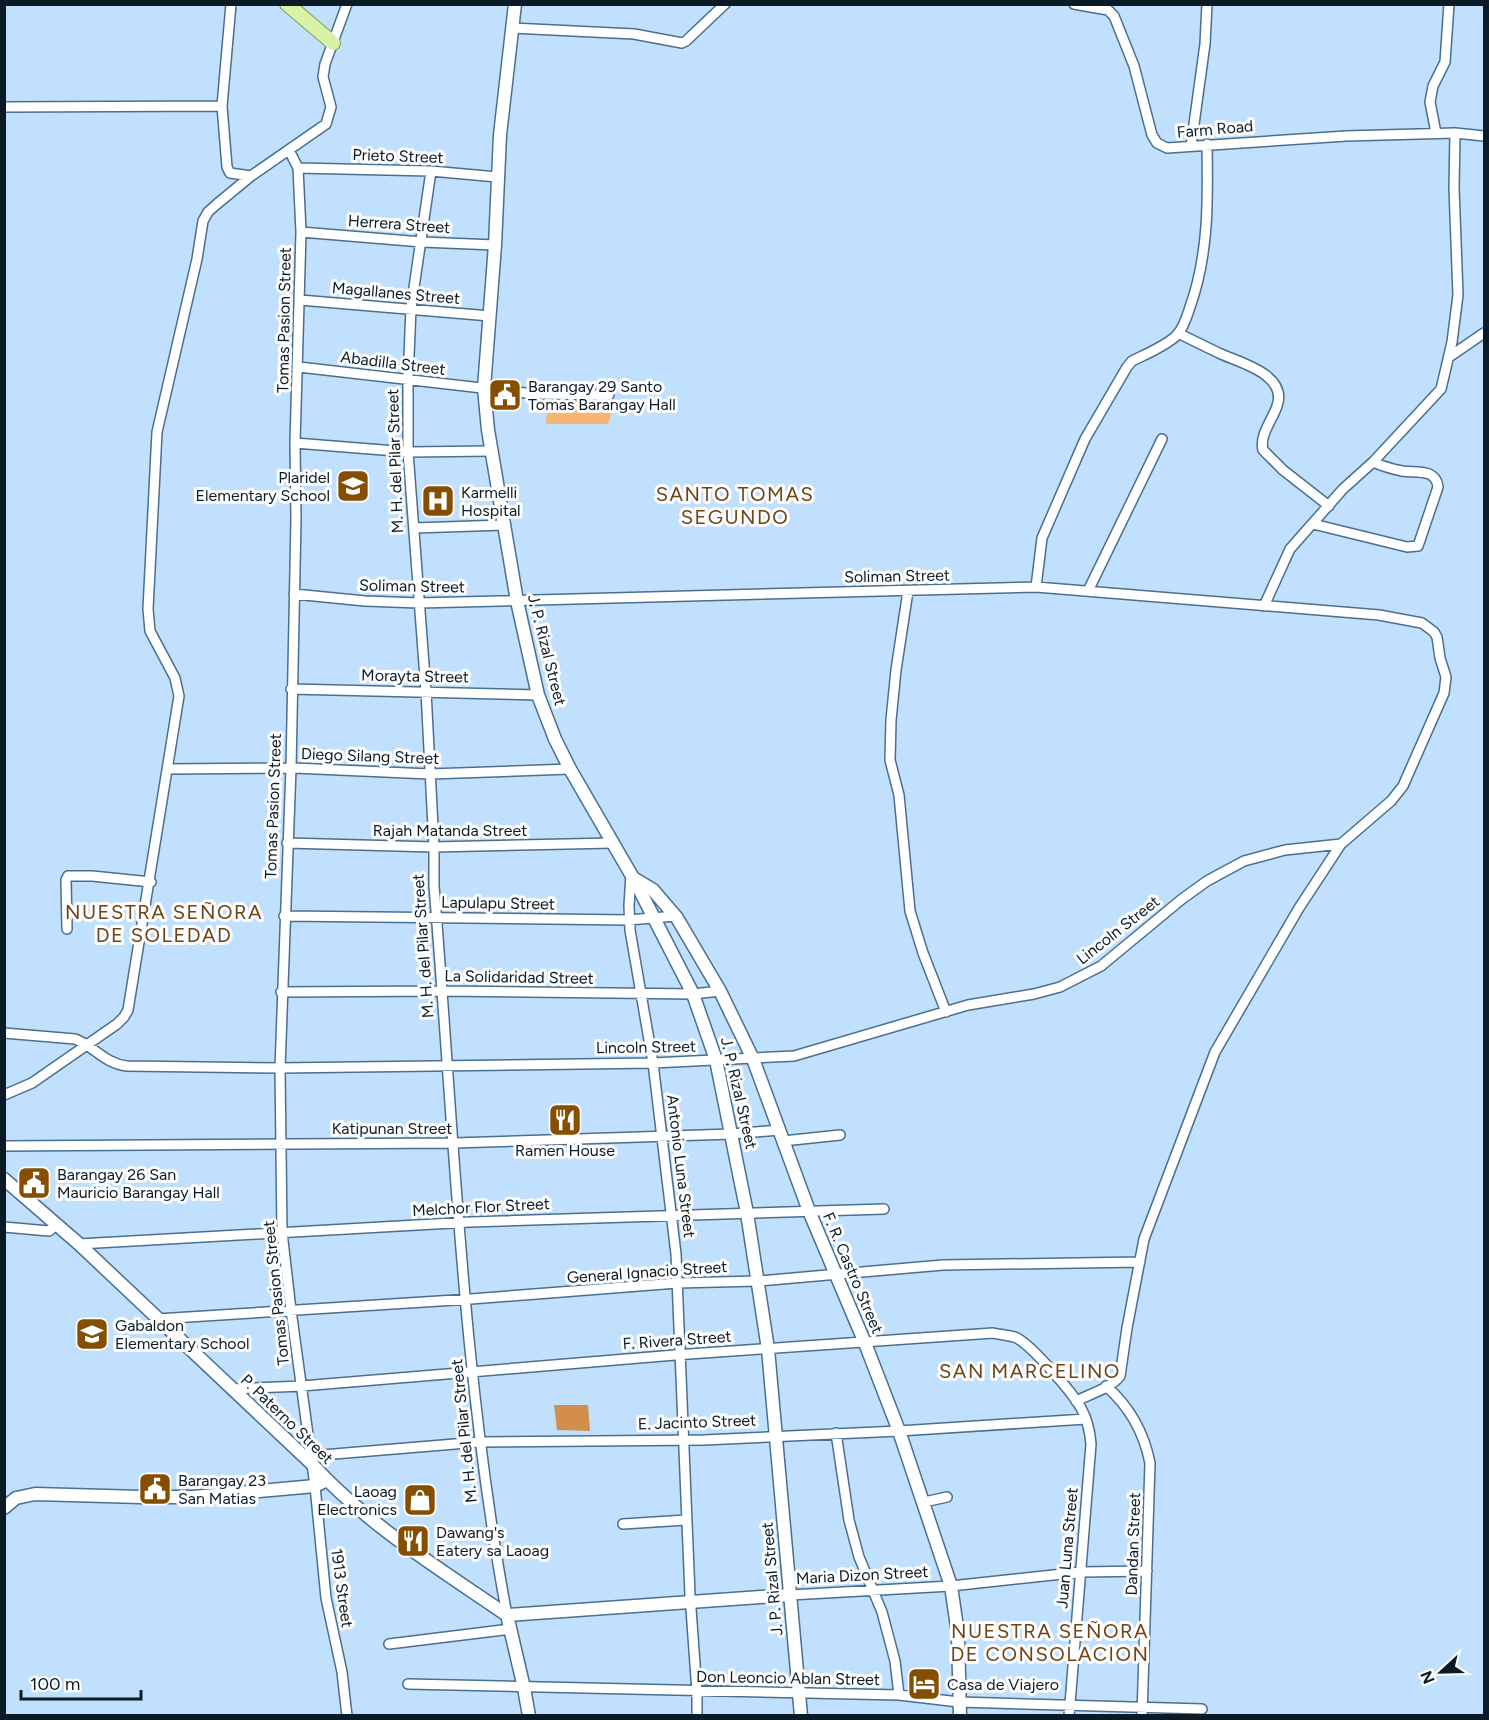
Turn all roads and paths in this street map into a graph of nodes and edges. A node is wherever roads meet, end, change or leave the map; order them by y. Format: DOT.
graph roads {
  1 [pos="231,4"];
  2 [pos="287,4"];
  3 [pos="299,4"];
  4 [pos="347,4"];
  5 [pos="515,4"];
  6 [pos="725,4"];
  7 [pos="1074,4"];
  8 [pos="1207,4"];
  9 [pos="1449,4"];
  10 [pos="512,28"];
  11 [pos="334,40"];
  12 [pos="222,106"];
  13 [pos="4,107"];
  14 [pos="1436,133"];
  15 [pos="1455,133"];
  16 [pos="1485,136"];
  17 [pos="1207,144"];
  18 [pos="1191,146"];
  19 [pos="289,150"];
  20 [pos="298,168"];
  21 [pos="430,171"];
  22 [pos="251,176"];
  23 [pos="497,177"];
  24 [pos="302,232"];
  25 [pos="422,242"];
  26 [pos="495,245"];
  27 [pos="300,300"];
  28 [pos="411,308"];
  29 [pos="490,316"];
  30 [pos="1178,333"];
  31 [pos="1485,333"];
  32 [pos="1449,357"];
  33 [pos="299,367"];
  34 [pos="408,380"];
  35 [pos="484,388"];
  36 [pos="609,395"];
  37 [pos="1162,439"];
  38 [pos="295,443"];
  39 [pos="492,451"];
  40 [pos="408,452"];
  41 [pos="1372,462"];
  42 [pos="1329,506"];
  43 [pos="504,525"];
  44 [pos="1313,525"];
  45 [pos="414,528"];
  46 [pos="1036,587"];
  47 [pos="908,591"];
  48 [pos="1088,591"];
  49 [pos="294,594"];
  50 [pos="517,602"];
  51 [pos="419,603"];
  52 [pos="1264,606"];
  53 [pos="291,688"];
  54 [pos="426,692"];
  55 [pos="538,694"];
  56 [pos="291,768"];
  57 [pos="168,769"];
  58 [pos="570,769"];
  59 [pos="430,774"];
  60 [pos="287,843"];
  61 [pos="613,843"];
  62 [pos="1341,844"];
  63 [pos="434,847"];
  64 [pos="632,876"];
  65 [pos="151,882"];
  66 [pos="284,916"];
  67 [pos="675,916"];
  68 [pos="437,917"];
  69 [pos="654,919"];
  70 [pos="629,920"];
  71 [pos="67,929"];
  72 [pos="442,991"];
  73 [pos="720,991"];
  74 [pos="281,992"];
  75 [pos="642,994"];
  76 [pos="693,994"];
  77 [pos="946,1012"];
  78 [pos="4,1033"];
  79 [pos="87,1046"];
  80 [pos="753,1059"];
  81 [pos="716,1060"];
  82 [pos="653,1063"];
  83 [pos="448,1065"];
  84 [pos="280,1068"];
  85 [pos="4,1095"];
  86 [pos="732,1134"];
  87 [pos="663,1135"];
  88 [pos="781,1135"];
  89 [pos="840,1135"];
  90 [pos="281,1143"];
  91 [pos="454,1143"];
  92 [pos="4,1146"];
  93 [pos="4,1179"];
  94 [pos="884,1209"];
  95 [pos="809,1211"];
  96 [pos="747,1213"];
  97 [pos="673,1214"];
  98 [pos="460,1222"];
  99 [pos="57,1224"];
  100 [pos="4,1227"];
  101 [pos="282,1232"];
  102 [pos="79,1244"];
  103 [pos="1140,1262"];
  104 [pos="835,1274"];
  105 [pos="758,1281"];
  106 [pos="677,1283"];
  107 [pos="466,1299"];
  108 [pos="291,1310"];
  109 [pos="157,1319"];
  110 [pos="865,1343"];
  111 [pos="768,1350"];
  112 [pos="680,1354"];
  113 [pos="474,1371"];
  114 [pos="302,1386"];
  115 [pos="1106,1386"];
  116 [pos="232,1389"];
  117 [pos="1076,1401"];
  118 [pos="1086,1419"];
  119 [pos="899,1431"];
  120 [pos="836,1433"];
  121 [pos="776,1436"];
  122 [pos="684,1439"];
  123 [pos="479,1442"];
  124 [pos="311,1459"];
  125 [pos="327,1480"];
  126 [pos="315,1486"];
  127 [pos="947,1497"];
  128 [pos="924,1502"];
  129 [pos="4,1508"];
  130 [pos="686,1520"];
  131 [pos="623,1524"];
  132 [pos="1147,1571"];
  133 [pos="1081,1572"];
  134 [pos="951,1586"];
  135 [pos="874,1591"];
  136 [pos="790,1595"];
  137 [pos="690,1603"];
  138 [pos="507,1615"];
  139 [pos="511,1629"];
  140 [pos="389,1644"];
  141 [pos="408,1684"];
  142 [pos="524,1688"];
  143 [pos="698,1692"];
  144 [pos="799,1694"];
  145 [pos="899,1695"];
  146 [pos="959,1702"];
  147 [pos="1202,1709"];
  148 [pos="1069,1711"];
  149 [pos="1143,1712"];
  150 [pos="347,1716"];
  151 [pos="529,1716"];
  152 [pos="697,1716"];
  153 [pos="801,1716"];
  154 [pos="960,1716"];
  1 -- 12 [label="street"];
  2 -- 11 [label="main road"];
  3 -- 11 [label="main road"];
  4 -- 11 [label="street"];
  5 -- 10 [label="main road, J. P. Rizal Street"];
  6 -- 10 [label="street"];
  7 -- 18 [label="street, Farm Road"];
  8 -- 18 [label="street"];
  9 -- 14 [label="street"];
  10 -- 23 [label="main road, J. P. Rizal Street"];
  11 -- 19 [label="street"];
  12 -- 13 [label="street"];
  12 -- 22 [label="street"];
  14 -- 15 [label="street, Farm Road"];
  14 -- 17 [label="street, Farm Road"];
  15 -- 16 [label="street, Farm Road"];
  15 -- 32 [label="street"];
  17 -- 18 [label="street, Farm Road"];
  17 -- 30 [label="street"];
  19 -- 20 [label="street, Tomas Pasion Street"];
  19 -- 22 [label="street"];
  20 -- 21 [label="street, Prieto Street"];
  20 -- 24 [label="street, Tomas Pasion Street"];
  21 -- 23 [label="street, Prieto Street"];
  21 -- 25 [label="street, M. H. del Pilar Street"];
  22 -- 57 [label="street"];
  23 -- 26 [label="main road, J. P. Rizal Street"];
  24 -- 25 [label="street, Herrera Street"];
  24 -- 27 [label="street, Tomas Pasion Street"];
  25 -- 26 [label="street, Herrera Street"];
  25 -- 28 [label="street, M. H. del Pilar Street"];
  26 -- 29 [label="main road, J. P. Rizal Street"];
  27 -- 28 [label="street, Magallanes Street"];
  27 -- 33 [label="street, Tomas Pasion Street"];
  28 -- 29 [label="street, Magallanes Street"];
  28 -- 34 [label="street, M. H. del Pilar Street"];
  29 -- 35 [label="main road, J. P. Rizal Street"];
  30 -- 42 [label="street"];
  30 -- 46 [label="street"];
  31 -- 32 [label="street"];
  32 -- 41 [label="street"];
  33 -- 34 [label="street, Abadilla Street"];
  33 -- 38 [label="street, Tomas Pasion Street"];
  34 -- 35 [label="street, Abadilla Street"];
  34 -- 40 [label="street, M. H. del Pilar Street"];
  35 -- 36 [label="street, Abadilla Street"];
  35 -- 39 [label="main road, J. P. Rizal Street"];
  37 -- 48 [label="street"];
  38 -- 40 [label="street"];
  38 -- 49 [label="street, Tomas Pasion Street"];
  39 -- 40 [label="street"];
  39 -- 43 [label="main road, J. P. Rizal Street"];
  40 -- 45 [label="street, M. H. del Pilar Street"];
  41 -- 42 [label="street"];
  41 -- 44 [label="street"];
  42 -- 44 [label="street"];
  43 -- 45 [label="street"];
  43 -- 50 [label="main road, J. P. Rizal Street"];
  44 -- 52 [label="street"];
  45 -- 51 [label="street, M. H. del Pilar Street"];
  46 -- 47 [label="street, Soliman Street"];
  46 -- 48 [label="street, Soliman Street"];
  47 -- 50 [label="street, Soliman Street"];
  47 -- 77 [label="street"];
  48 -- 52 [label="street, Soliman Street"];
  49 -- 51 [label="street, Soliman Street"];
  49 -- 53 [label="street, Tomas Pasion Street"];
  50 -- 51 [label="street, Soliman Street"];
  50 -- 55 [label="main road, J. P. Rizal Street"];
  51 -- 54 [label="street, M. H. del Pilar Street"];
  52 -- 62 [label="street, Soliman Street"];
  53 -- 54 [label="street, Morayta Street"];
  53 -- 56 [label="street, Tomas Pasion Street"];
  54 -- 55 [label="street, Morayta Street"];
  54 -- 59 [label="street, M. H. del Pilar Street"];
  55 -- 58 [label="main road, J. P. Rizal Street"];
  56 -- 57 [label="street, Diego Silang Street"];
  56 -- 59 [label="street, Diego Silang Street"];
  56 -- 60 [label="street, Tomas Pasion Street"];
  57 -- 65 [label="street"];
  58 -- 59 [label="street, Diego Silang Street"];
  58 -- 61 [label="main road, J. P. Rizal Street"];
  59 -- 63 [label="street, M. H. del Pilar Street"];
  60 -- 63 [label="street, Rajah Matanda Street"];
  60 -- 66 [label="street, Tomas Pasion Street"];
  61 -- 63 [label="street, Rajah Matanda Street"];
  61 -- 64 [label="main road, J. P. Rizal Street"];
  62 -- 77 [label="street, Lincoln Street"];
  62 -- 103 [label="street"];
  63 -- 68 [label="street, M. H. del Pilar Street"];
  64 -- 67 [label="main road, F. R. Castro Street"];
  64 -- 69 [label="main road, J. P. Rizal Street"];
  64 -- 70 [label="street, Antonio Luna Street"];
  65 -- 71 [label="street"];
  65 -- 79 [label="street"];
  66 -- 68 [label="street, Lapulapu Street"];
  66 -- 74 [label="street, Tomas Pasion Street"];
  67 -- 69 [label="street, Lapulapu Street"];
  67 -- 73 [label="main road, F. R. Castro Street"];
  68 -- 70 [label="street, Lapulapu Street"];
  68 -- 72 [label="street, M. H. del Pilar Street"];
  69 -- 70 [label="street, Lapulapu Street"];
  69 -- 76 [label="main road, J. P. Rizal Street"];
  70 -- 75 [label="street, Antonio Luna Street"];
  72 -- 74 [label="street, La Solidaridad Street"];
  72 -- 75 [label="street, La Solidaridad Street"];
  72 -- 83 [label="street, M. H. del Pilar Street"];
  73 -- 76 [label="street, La Solidaridad Street"];
  73 -- 80 [label="main road, F. R. Castro Street"];
  74 -- 84 [label="street, Tomas Pasion Street"];
  75 -- 76 [label="street, La Solidaridad Street"];
  75 -- 82 [label="street, Antonio Luna Street"];
  76 -- 81 [label="main road, J. P. Rizal Street"];
  77 -- 80 [label="street, Lincoln Street"];
  78 -- 79 [label="street, Lincoln Street"];
  79 -- 84 [label="street, Lincoln Street"];
  79 -- 85 [label="street"];
  80 -- 81 [label="street, Lincoln Street"];
  80 -- 88 [label="main road, F. R. Castro Street"];
  81 -- 82 [label="street, Lincoln Street"];
  81 -- 86 [label="main road, J. P. Rizal Street"];
  82 -- 83 [label="street, Lincoln Street"];
  82 -- 87 [label="street, Antonio Luna Street"];
  83 -- 84 [label="street, Lincoln Street"];
  83 -- 91 [label="street, M. H. del Pilar Street"];
  84 -- 90 [label="street, Tomas Pasion Street"];
  86 -- 87 [label="street, Katipunan Street"];
  86 -- 88 [label="street, Katipunan Street"];
  86 -- 96 [label="main road, J. P. Rizal Street"];
  87 -- 91 [label="street, Katipunan Street"];
  87 -- 97 [label="street, Antonio Luna Street"];
  88 -- 89 [label="street, Katipunan Street"];
  88 -- 95 [label="main road, F. R. Castro Street"];
  90 -- 91 [label="street, Katipunan Street"];
  90 -- 92 [label="street, Katipunan Street"];
  90 -- 101 [label="street, Tomas Pasion Street"];
  91 -- 98 [label="street, M. H. del Pilar Street"];
  93 -- 99 [label="main road, P. Paterno Street"];
  94 -- 95 [label="street, Melchor Flor Street"];
  95 -- 96 [label="street, Melchor Flor Street"];
  95 -- 104 [label="main road, F. R. Castro Street"];
  96 -- 97 [label="street, Melchor Flor Street"];
  96 -- 105 [label="main road, J. P. Rizal Street"];
  97 -- 98 [label="street, Melchor Flor Street"];
  97 -- 106 [label="street, Antonio Luna Street"];
  98 -- 101 [label="street, Melchor Flor Street"];
  98 -- 107 [label="street, M. H. del Pilar Street"];
  99 -- 100 [label="street"];
  99 -- 102 [label="main road, P. Paterno Street"];
  101 -- 102 [label="street, Melchor Flor Street"];
  101 -- 108 [label="street, Tomas Pasion Street"];
  102 -- 109 [label="main road, P. Paterno Street"];
  103 -- 104 [label="street, General Ignacio Street"];
  103 -- 115 [label="street"];
  104 -- 105 [label="street, General Ignacio Street"];
  104 -- 110 [label="main road, F. R. Castro Street"];
  105 -- 106 [label="street, General Ignacio Street"];
  105 -- 111 [label="main road, J. P. Rizal Street"];
  106 -- 107 [label="street, General Ignacio Street"];
  106 -- 112 [label="street, Antonio Luna Street"];
  107 -- 108 [label="street, General Ignacio Street"];
  107 -- 113 [label="street, M. H. del Pilar Street"];
  108 -- 109 [label="street, General Ignacio Street"];
  108 -- 114 [label="street, Tomas Pasion Street"];
  109 -- 116 [label="main road, P. Paterno Street"];
  110 -- 111 [label="street, F. Rivera Street"];
  110 -- 117 [label="street, F. Rivera Street"];
  110 -- 119 [label="main road, F. R. Castro Street"];
  111 -- 112 [label="street, F. Rivera Street"];
  111 -- 121 [label="main road, J. P. Rizal Street"];
  112 -- 113 [label="street, F. Rivera Street"];
  112 -- 122 [label="street, Antonio Luna Street"];
  113 -- 114 [label="street, F. Rivera Street"];
  113 -- 123 [label="street, M. H. del Pilar Street"];
  114 -- 116 [label="street, F. Rivera Street"];
  114 -- 124 [label="street, Tomas Pasion Street"];
  115 -- 117 [label="street"];
  115 -- 132 [label="street, Dandan Street"];
  116 -- 124 [label="main road, P. Paterno Street"];
  117 -- 118 [label="street, F. Rivera Street"];
  118 -- 119 [label="street, E. Jacinto Street"];
  118 -- 133 [label="street, Juan Luna Street"];
  119 -- 120 [label="street, E. Jacinto Street"];
  119 -- 128 [label="main road, F. R. Castro Street"];
  120 -- 121 [label="street, E. Jacinto Street"];
  120 -- 135 [label="street"];
  121 -- 122 [label="street, E. Jacinto Street"];
  121 -- 136 [label="main road, J. P. Rizal Street"];
  122 -- 123 [label="street, E. Jacinto Street"];
  122 -- 130 [label="street, Antonio Luna Street"];
  123 -- 124 [label="street, E. Jacinto Street"];
  123 -- 138 [label="street, M. H. del Pilar Street"];
  124 -- 125 [label="main road, P. Paterno Street"];
  124 -- 126 [label="street, 1913 Street"];
  125 -- 126 [label="main road"];
  125 -- 138 [label="main road, P. Paterno Street"];
  126 -- 129 [label="main road"];
  126 -- 150 [label="street, 1913 Street"];
  127 -- 128 [label="street"];
  128 -- 134 [label="main road, F. R. Castro Street"];
  130 -- 131 [label="street"];
  130 -- 137 [label="street, Antonio Luna Street"];
  132 -- 133 [label="street, Maria Dizon Street"];
  132 -- 149 [label="street, Dandan Street"];
  133 -- 134 [label="street, Maria Dizon Street"];
  133 -- 148 [label="street, Juan Luna Street"];
  134 -- 135 [label="street, Maria Dizon Street"];
  134 -- 146 [label="main road, F. R. Castro Street"];
  135 -- 136 [label="street, Maria Dizon Street"];
  135 -- 145 [label="street"];
  136 -- 137 [label="main road, Maria Dizon Street"];
  136 -- 144 [label="main road, J. P. Rizal Street"];
  137 -- 138 [label="main road, Maria Dizon Street"];
  137 -- 143 [label="street, Antonio Luna Street"];
  138 -- 139 [label="main road, M. H. del Pilar Street"];
  139 -- 140 [label="street"];
  139 -- 142 [label="main road, M. H. del Pilar Street"];
  141 -- 142 [label="street, Don Leoncio Ablan Street"];
  142 -- 143 [label="street, Don Leoncio Ablan Street"];
  142 -- 151 [label="main road, M. H. del Pilar Street"];
  143 -- 144 [label="street, Don Leoncio Ablan Street"];
  143 -- 152 [label="street, Antonio Luna Street"];
  144 -- 145 [label="street, Don Leoncio Ablan Street"];
  144 -- 153 [label="main road, J. P. Rizal Street"];
  145 -- 146 [label="street, Don Leoncio Ablan Street"];
  146 -- 148 [label="street, Don Leoncio Ablan Street"];
  146 -- 154 [label="main road, F. R. Castro Street"];
  147 -- 149 [label="street, Don Leoncio Ablan Street"];
  148 -- 149 [label="street, Don Leoncio Ablan Street"];
}
